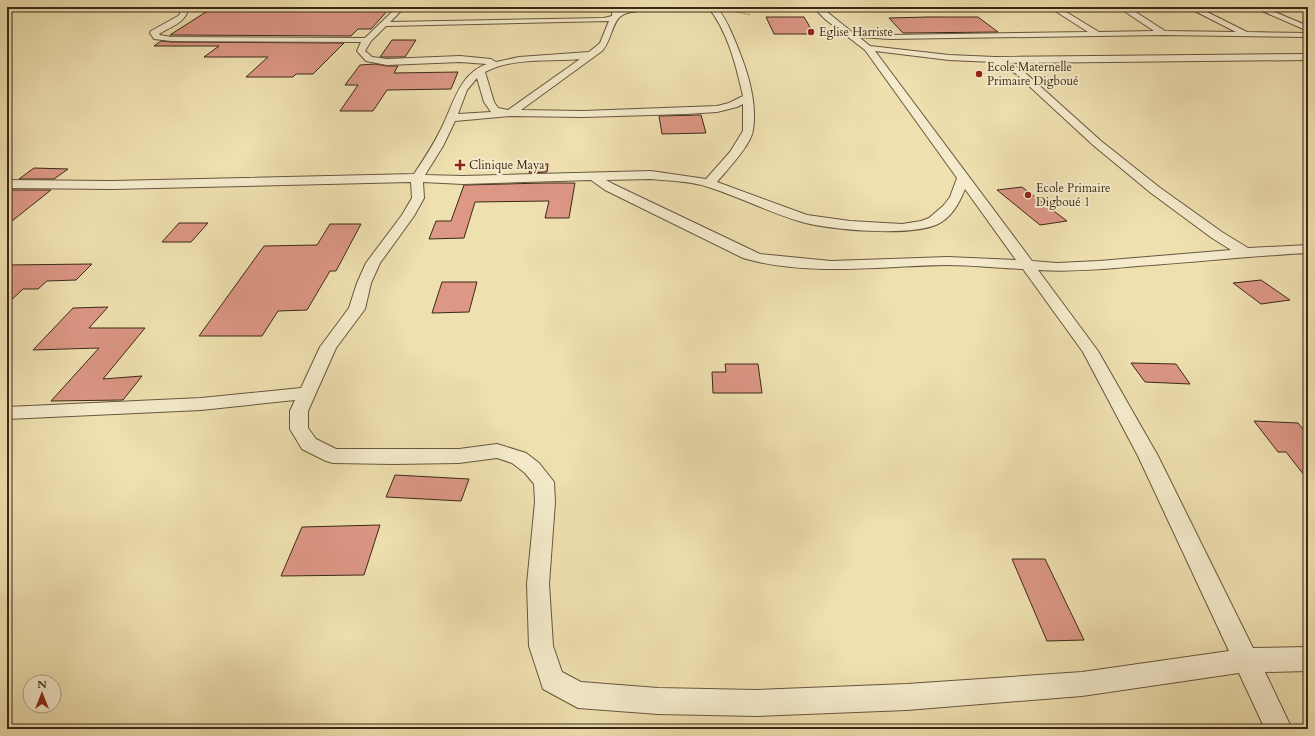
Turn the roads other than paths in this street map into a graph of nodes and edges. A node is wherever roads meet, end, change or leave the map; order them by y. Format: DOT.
graph roads {
  1 [pos="184,7"];
  2 [pos="401,7"];
  3 [pos="644,7"];
  4 [pos="712,7"];
  5 [pos="817,7"];
  6 [pos="1053,7"];
  7 [pos="1122,7"];
  8 [pos="1191,7"];
  9 [pos="1257,7"];
  10 [pos="616,12"];
  11 [pos="384,24"];
  12 [pos="1308,29"];
  13 [pos="1163,33"];
  14 [pos="853,34"];
  15 [pos="1097,34"];
  16 [pos="1248,34"];
  17 [pos="1308,35"];
  18 [pos="367,40"];
  19 [pos="868,48"];
  20 [pos="593,54"];
  21 [pos="1308,57"];
  22 [pos="1120,58"];
  23 [pos="977,60"];
  24 [pos="494,65"];
  25 [pos="480,71"];
  26 [pos="748,97"];
  27 [pos="510,113"];
  28 [pos="451,118"];
  29 [pos="593,176"];
  30 [pos="417,178"];
  31 [pos="963,178"];
  32 [pos="7,184"];
  33 [pos="709,184"];
  34 [pos="1308,249"];
  35 [pos="1245,252"];
  36 [pos="1027,265"];
  37 [pos="306,393"];
  38 [pos="7,413"];
  39 [pos="1308,659"];
  40 [pos="1245,660"];
  41 [pos="1279,729"];
  1 -- 18 [label="street"];
  2 -- 11 [label="street"];
  3 -- 10 [label="street"];
  4 -- 26 [label="street"];
  5 -- 14 [label="street"];
  6 -- 15 [label="street"];
  7 -- 13 [label="street"];
  8 -- 16 [label="street"];
  9 -- 12 [label="street"];
  10 -- 11 [label="street"];
  10 -- 20 [label="street"];
  11 -- 18 [label="street"];
  13 -- 15 [label="street"];
  13 -- 16 [label="street"];
  13 -- 22 [label="street"];
  14 -- 15 [label="street"];
  14 -- 19 [label="street"];
  16 -- 17 [label="street"];
  18 -- 24 [label="street"];
  19 -- 23 [label="street"];
  19 -- 31 [label="street"];
  20 -- 24 [label="street"];
  20 -- 27 [label="street"];
  21 -- 22 [label="street"];
  22 -- 23 [label="street"];
  23 -- 35 [label="street"];
  24 -- 25 [label="street"];
  25 -- 27 [label="street"];
  25 -- 28 [label="street"];
  26 -- 27 [label="street"];
  26 -- 33 [label="street"];
  27 -- 28 [label="street"];
  28 -- 30 [label="street"];
  29 -- 30 [label="street"];
  29 -- 33 [label="street"];
  29 -- 36 [label="street"];
  30 -- 32 [label="street"];
  30 -- 37 [label="street"];
  31 -- 33 [label="street"];
  31 -- 36 [label="street"];
  34 -- 35 [label="street"];
  35 -- 36 [label="street"];
  36 -- 40 [label="street"];
  37 -- 38 [label="street"];
  37 -- 40 [label="street"];
  39 -- 40 [label="street"];
  40 -- 41 [label="street"];
}
